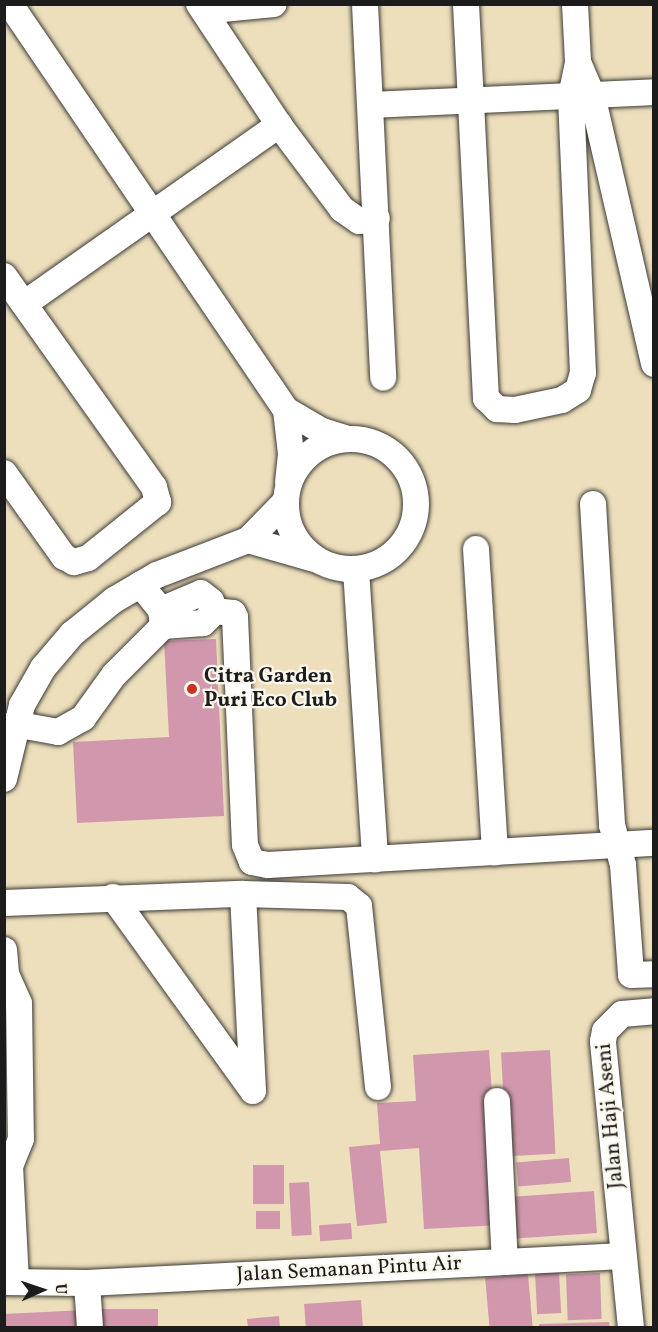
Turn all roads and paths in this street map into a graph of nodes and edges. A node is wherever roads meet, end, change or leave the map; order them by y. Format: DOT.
graph roads {
  1 [pos="10,4"];
  2 [pos="274,4"];
  3 [pos="365,4"];
  4 [pos="466,4"];
  5 [pos="575,4"];
  6 [pos="201,8"];
  7 [pos="654,92"];
  8 [pos="582,95"];
  9 [pos="471,100"];
  10 [pos="372,105"];
  11 [pos="279,125"];
  12 [pos="150,214"];
  13 [pos="377,218"];
  14 [pos="4,276"];
  15 [pos="24,304"];
  16 [pos="654,364"];
  17 [pos="382,378"];
  18 [pos="286,410"];
  19 [pos="348,439"];
  20 [pos="4,473"];
  21 [pos="287,494"];
  22 [pos="593,504"];
  23 [pos="248,540"];
  24 [pos="476,549"];
  25 [pos="316,560"];
  26 [pos="356,570"];
  27 [pos="141,584"];
  28 [pos="223,612"];
  29 [pos="14,724"];
  30 [pos="4,779"];
  31 [pos="654,843"];
  32 [pos="618,845"];
  33 [pos="495,852"];
  34 [pos="375,859"];
  35 [pos="243,894"];
  36 [pos="112,897"];
  37 [pos="4,903"];
  38 [pos="5,967"];
  39 [pos="642,975"];
  40 [pos="654,1011"];
  41 [pos="378,1087"];
  42 [pos="497,1101"];
  43 [pos="7,1161"];
  44 [pos="623,1256"];
  45 [pos="505,1262"];
  46 [pos="10,1282"];
  47 [pos="87,1283"];
  48 [pos="90,1328"];
  49 [pos="631,1328"];
  1 -- 12 [label="street"];
  2 -- 6 [label="street"];
  3 -- 10 [label="street"];
  4 -- 9 [label="street"];
  5 -- 8 [label="street"];
  6 -- 11 [label="street"];
  7 -- 8 [label="street"];
  8 -- 9 [label="street"];
  8 -- 9 [label="street"];
  8 -- 16 [label="street"];
  9 -- 10 [label="street"];
  10 -- 13 [label="street"];
  11 -- 12 [label="street"];
  11 -- 13 [label="street"];
  12 -- 15 [label="street"];
  12 -- 18 [label="street"];
  13 -- 17 [label="street"];
  14 -- 15 [label="street"];
  15 -- 20 [label="street"];
  18 -- 19 [label="street"];
  18 -- 21 [label="street"];
  19 -- 21 [label="street"];
  19 -- 26 [label="street"];
  21 -- 23 [label="street"];
  21 -- 25 [label="street"];
  22 -- 32 [label="street"];
  23 -- 25 [label="street"];
  23 -- 27 [label="street"];
  24 -- 33 [label="street"];
  25 -- 26 [label="street"];
  26 -- 34 [label="street"];
  27 -- 29 [label="street"];
  27 -- 29 [label="street"];
  28 -- 34 [label="street"];
  29 -- 30 [label="street"];
  31 -- 32 [label="street"];
  32 -- 33 [label="street"];
  32 -- 39 [label="street"];
  33 -- 34 [label="street"];
  35 -- 36 [label="street"];
  35 -- 36 [label="street"];
  35 -- 41 [label="street"];
  36 -- 37 [label="street"];
  38 -- 43 [label="street"];
  40 -- 44 [label="street, Jalan Haji Aseni"];
  42 -- 45 [label="street"];
  43 -- 46 [label="street"];
  44 -- 45 [label="street, Jalan Semanan Pintu Air"];
  44 -- 49 [label="street"];
  45 -- 47 [label="street, Jalan Semanan Pintu Air"];
  46 -- 47 [label="street, Jalan Semanan Pintu Air"];
  47 -- 48 [label="street"];
}
